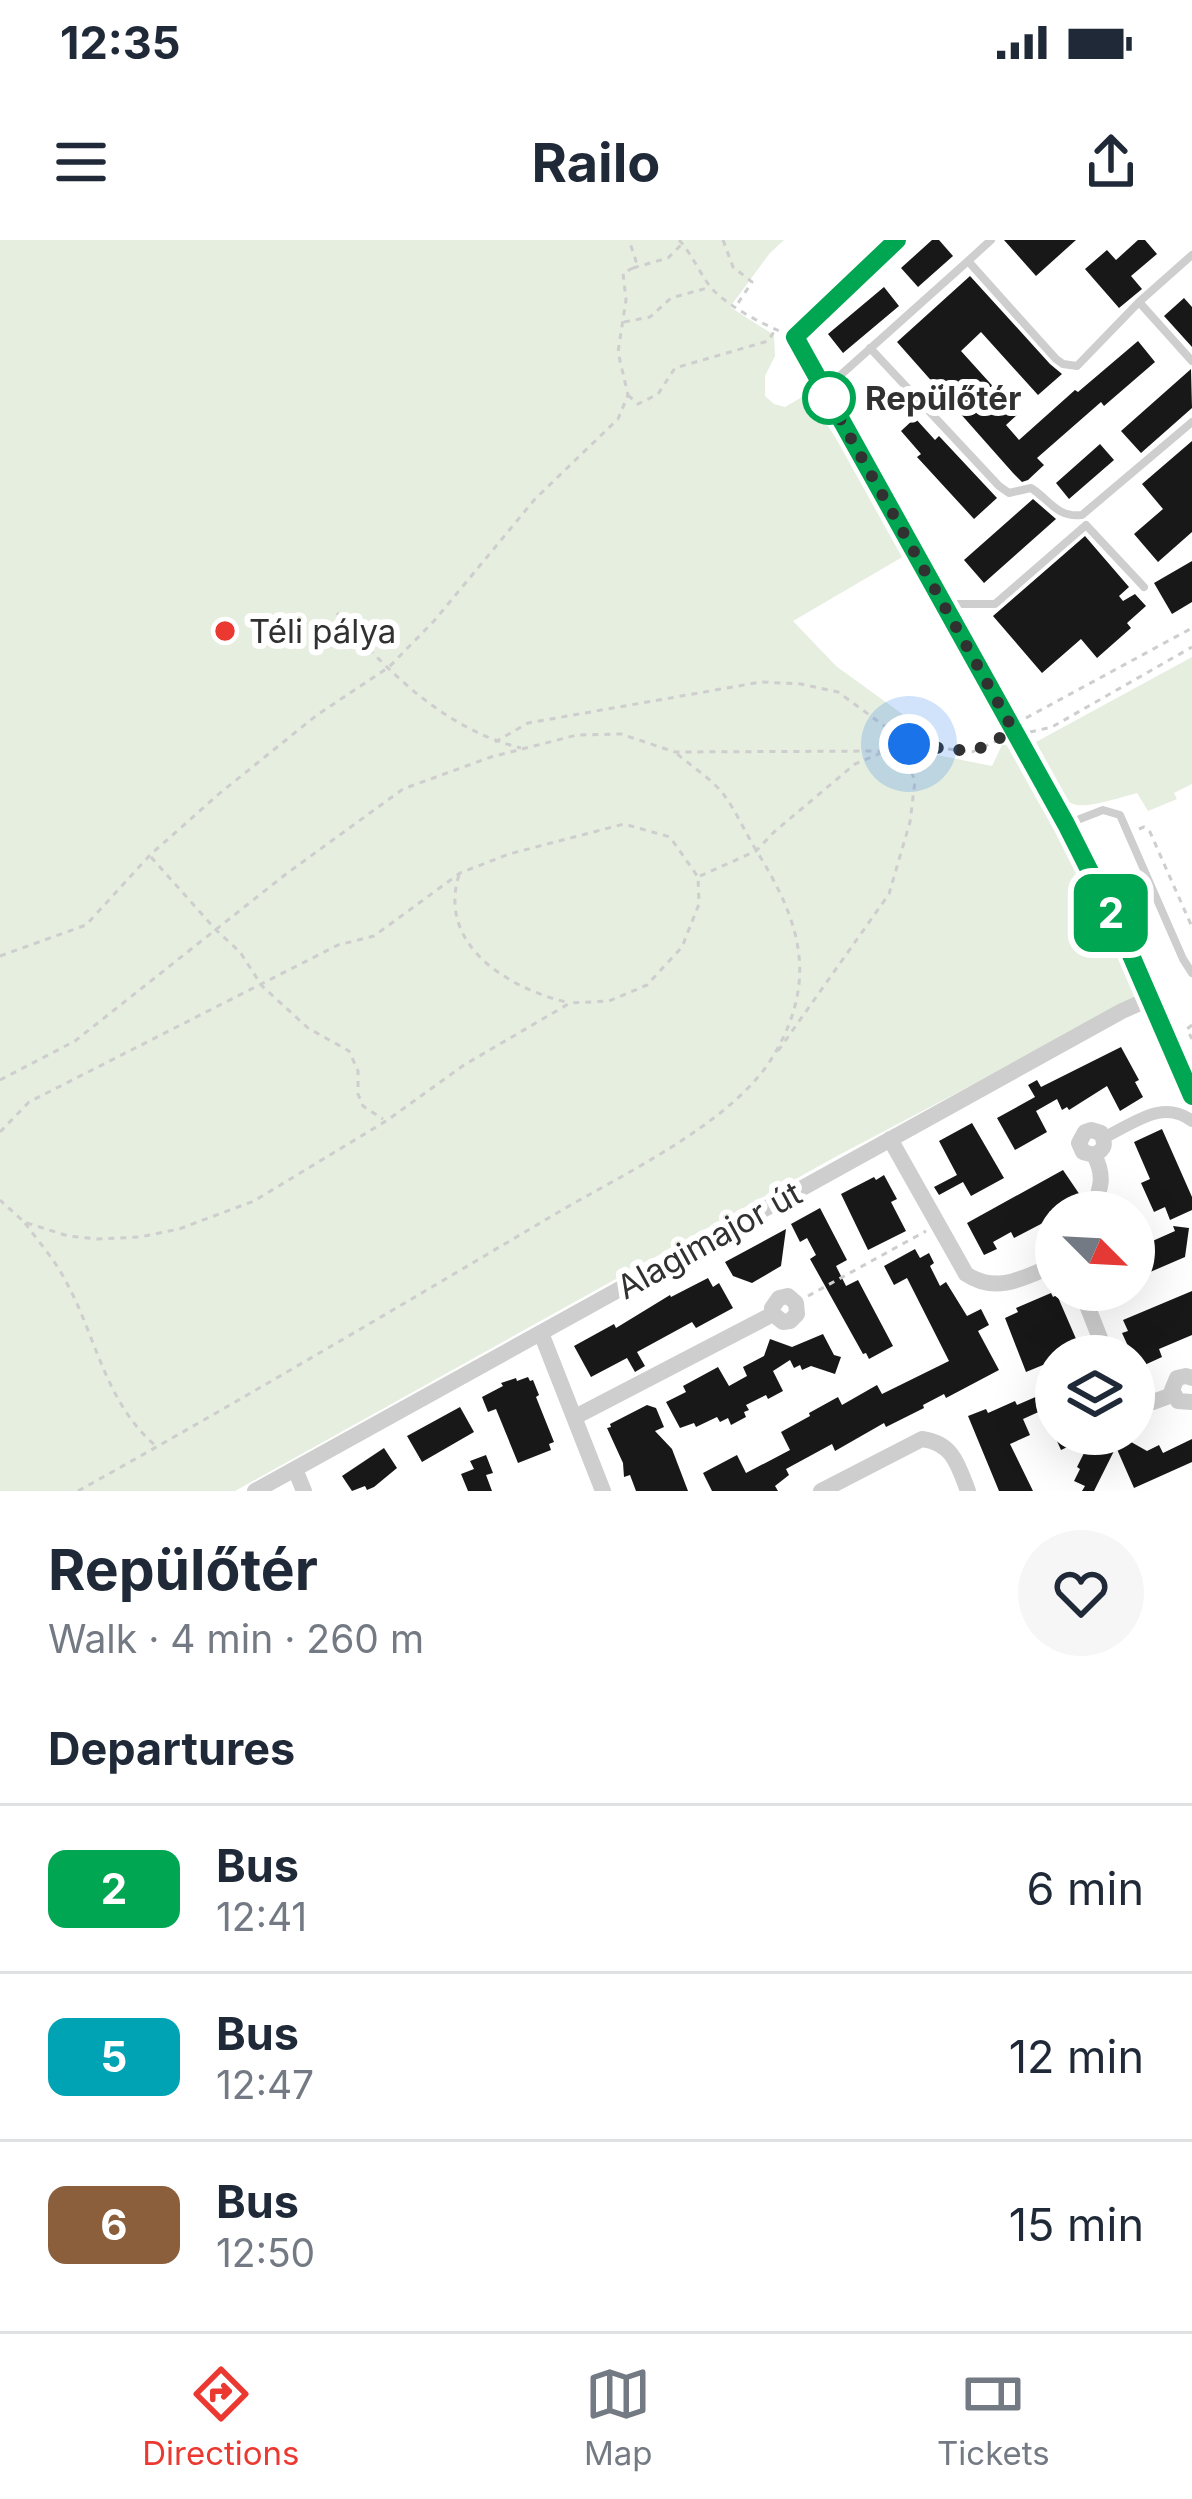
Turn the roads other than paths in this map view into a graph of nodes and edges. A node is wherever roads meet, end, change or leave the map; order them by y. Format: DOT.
graph roads {
  1 [pos="897,240"];
  2 [pos="991,240"];
  3 [pos="1192,255"];
  4 [pos="968,261"];
  5 [pos="1139,302"];
  6 [pos="870,348"];
  7 [pos="1192,361"];
  8 [pos="824,390"];
  9 [pos="1192,422"];
  10 [pos="1144,586"];
  11 [pos="944,604"];
  12 [pos="1066,824"];
  13 [pos="1139,830"];
  14 [pos="1132,839"];
  15 [pos="1189,956"];
  16 [pos="1186,968"];
  17 [pos="1149,999"];
  18 [pos="1122,1011"];
  19 [pos="1163,1028"];
  20 [pos="1192,1095"];
  21 [pos="1192,1121"];
  22 [pos="890,1139"];
  23 [pos="1099,1147"];
  24 [pos="1099,1191"];
  25 [pos="1035,1272"];
  26 [pos="796,1303"];
  27 [pos="541,1333"];
  28 [pos="1192,1378"];
  29 [pos="1172,1395"];
  30 [pos="1155,1401"];
  31 [pos="1192,1402"];
  32 [pos="575,1417"];
  33 [pos="295,1469"];
  34 [pos="255,1491"];
  35 [pos="304,1491"];
  36 [pos="603,1491"];
  37 [pos="821,1491"];
  38 [pos="968,1491"];
  1 -- 8 [label="street"];
  2 -- 4 [label="lane"];
  3 -- 5 [label="lane"];
  4 -- 5 [label="lane"];
  4 -- 6 [label="lane"];
  5 -- 7 [label="lane"];
  6 -- 8 [label="lane"];
  6 -- 9 [label="lane"];
  8 -- 11 [label="street"];
  10 -- 11 [label="lane"];
  11 -- 12 [label="street"];
  12 -- 14 [label="lane"];
  12 -- 17 [label="street"];
  13 -- 14 [label="lane"];
  14 -- 16 [label="lane"];
  15 -- 16 [label="lane"];
  17 -- 18 [label="street, Alagimajor út"];
  17 -- 19 [label="street"];
  18 -- 19 [label="street"];
  18 -- 22 [label="street, Alagimajor út"];
  19 -- 20 [label="street"];
  21 -- 23 [label="street"];
  22 -- 25 [label="street"];
  22 -- 27 [label="street, Alagimajor út"];
  23 -- 24 [label="street"];
  26 -- 32 [label="street"];
  27 -- 32 [label="street"];
  27 -- 33 [label="street, Alagimajor út"];
  28 -- 29 [label="street"];
  29 -- 30 [label="street"];
  29 -- 31 [label="street"];
  32 -- 36 [label="street"];
  33 -- 34 [label="street, Alagimajor út"];
  33 -- 35 [label="street"];
  37 -- 38 [label="street"];
}
